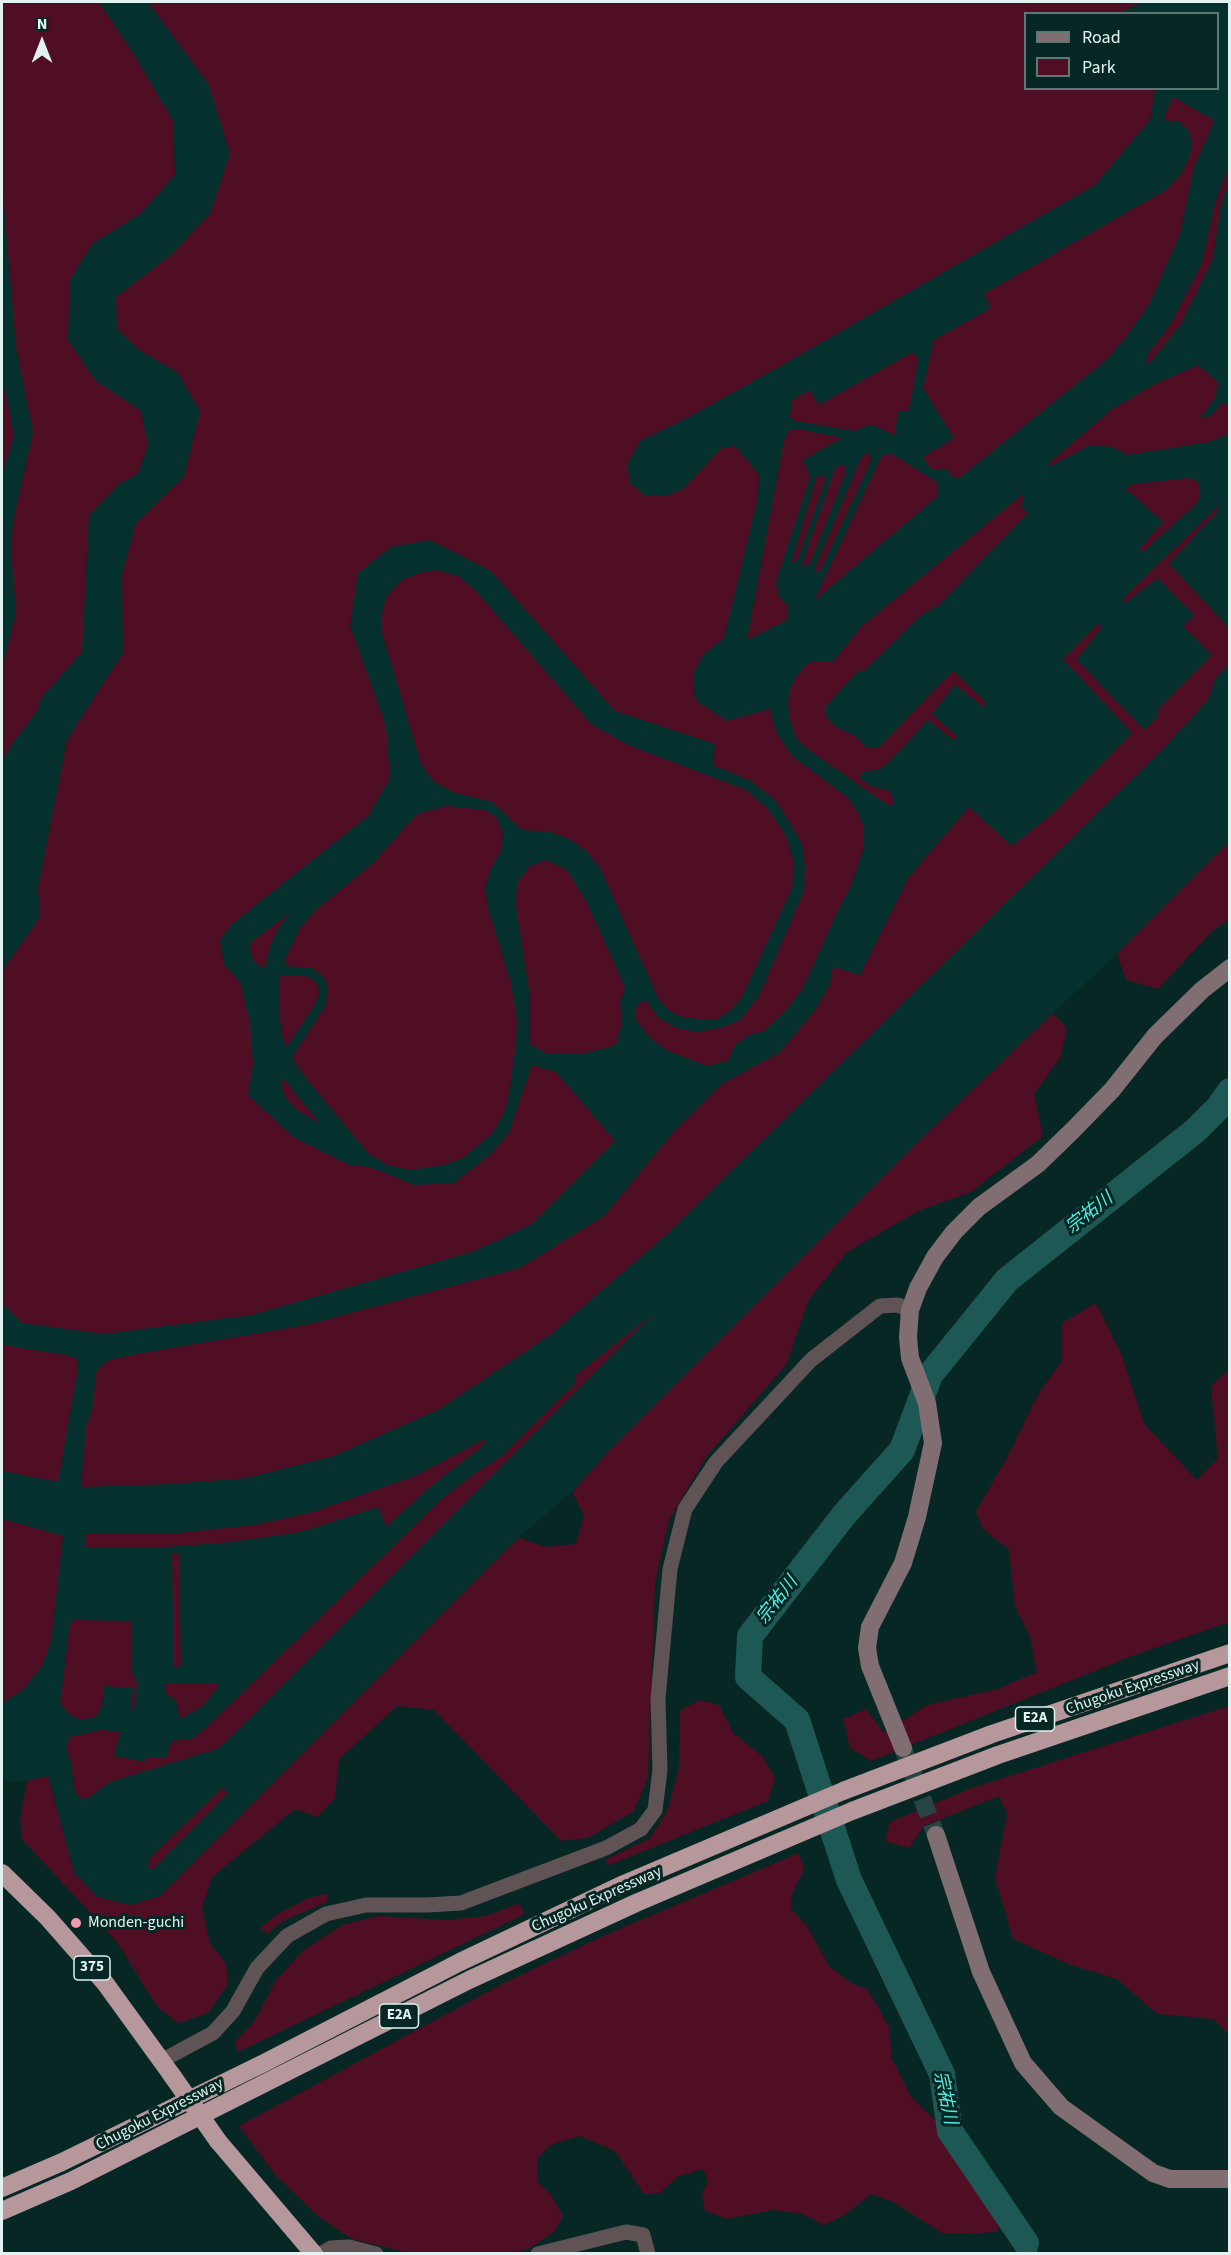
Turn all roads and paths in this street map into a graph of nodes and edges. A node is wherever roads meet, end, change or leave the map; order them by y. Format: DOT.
graph roads {
  1 [pos="1230,968"];
  2 [pos="910,1311"];
  3 [pos="1230,1653"];
  4 [pos="1230,1676"];
  5 [pos="903,1748"];
  6 [pos="936,1835"];
  7 [pos="2,1873"];
  8 [pos="166,2067"];
  9 [pos="1230,2179"];
  10 [pos="2,2188"];
  11 [pos="2,2211"];
  12 [pos="314,2253"];
  13 [pos="321,2253"];
  14 [pos="376,2253"];
  15 [pos="538,2253"];
  16 [pos="648,2253"];
  1 -- 2 [label="street"];
  2 -- 5 [label="street"];
  2 -- 8 [label="street"];
  3 -- 10 [label="highway, Chugoku Expressway / E2A"];
  4 -- 11 [label="highway, Chugoku Expressway / E2A"];
  6 -- 9 [label="street"];
  7 -- 8 [label="highway, 375"];
  8 -- 12 [label="highway, 375, bridge"];
  13 -- 14 [label="street"];
  15 -- 16 [label="street"];
}
